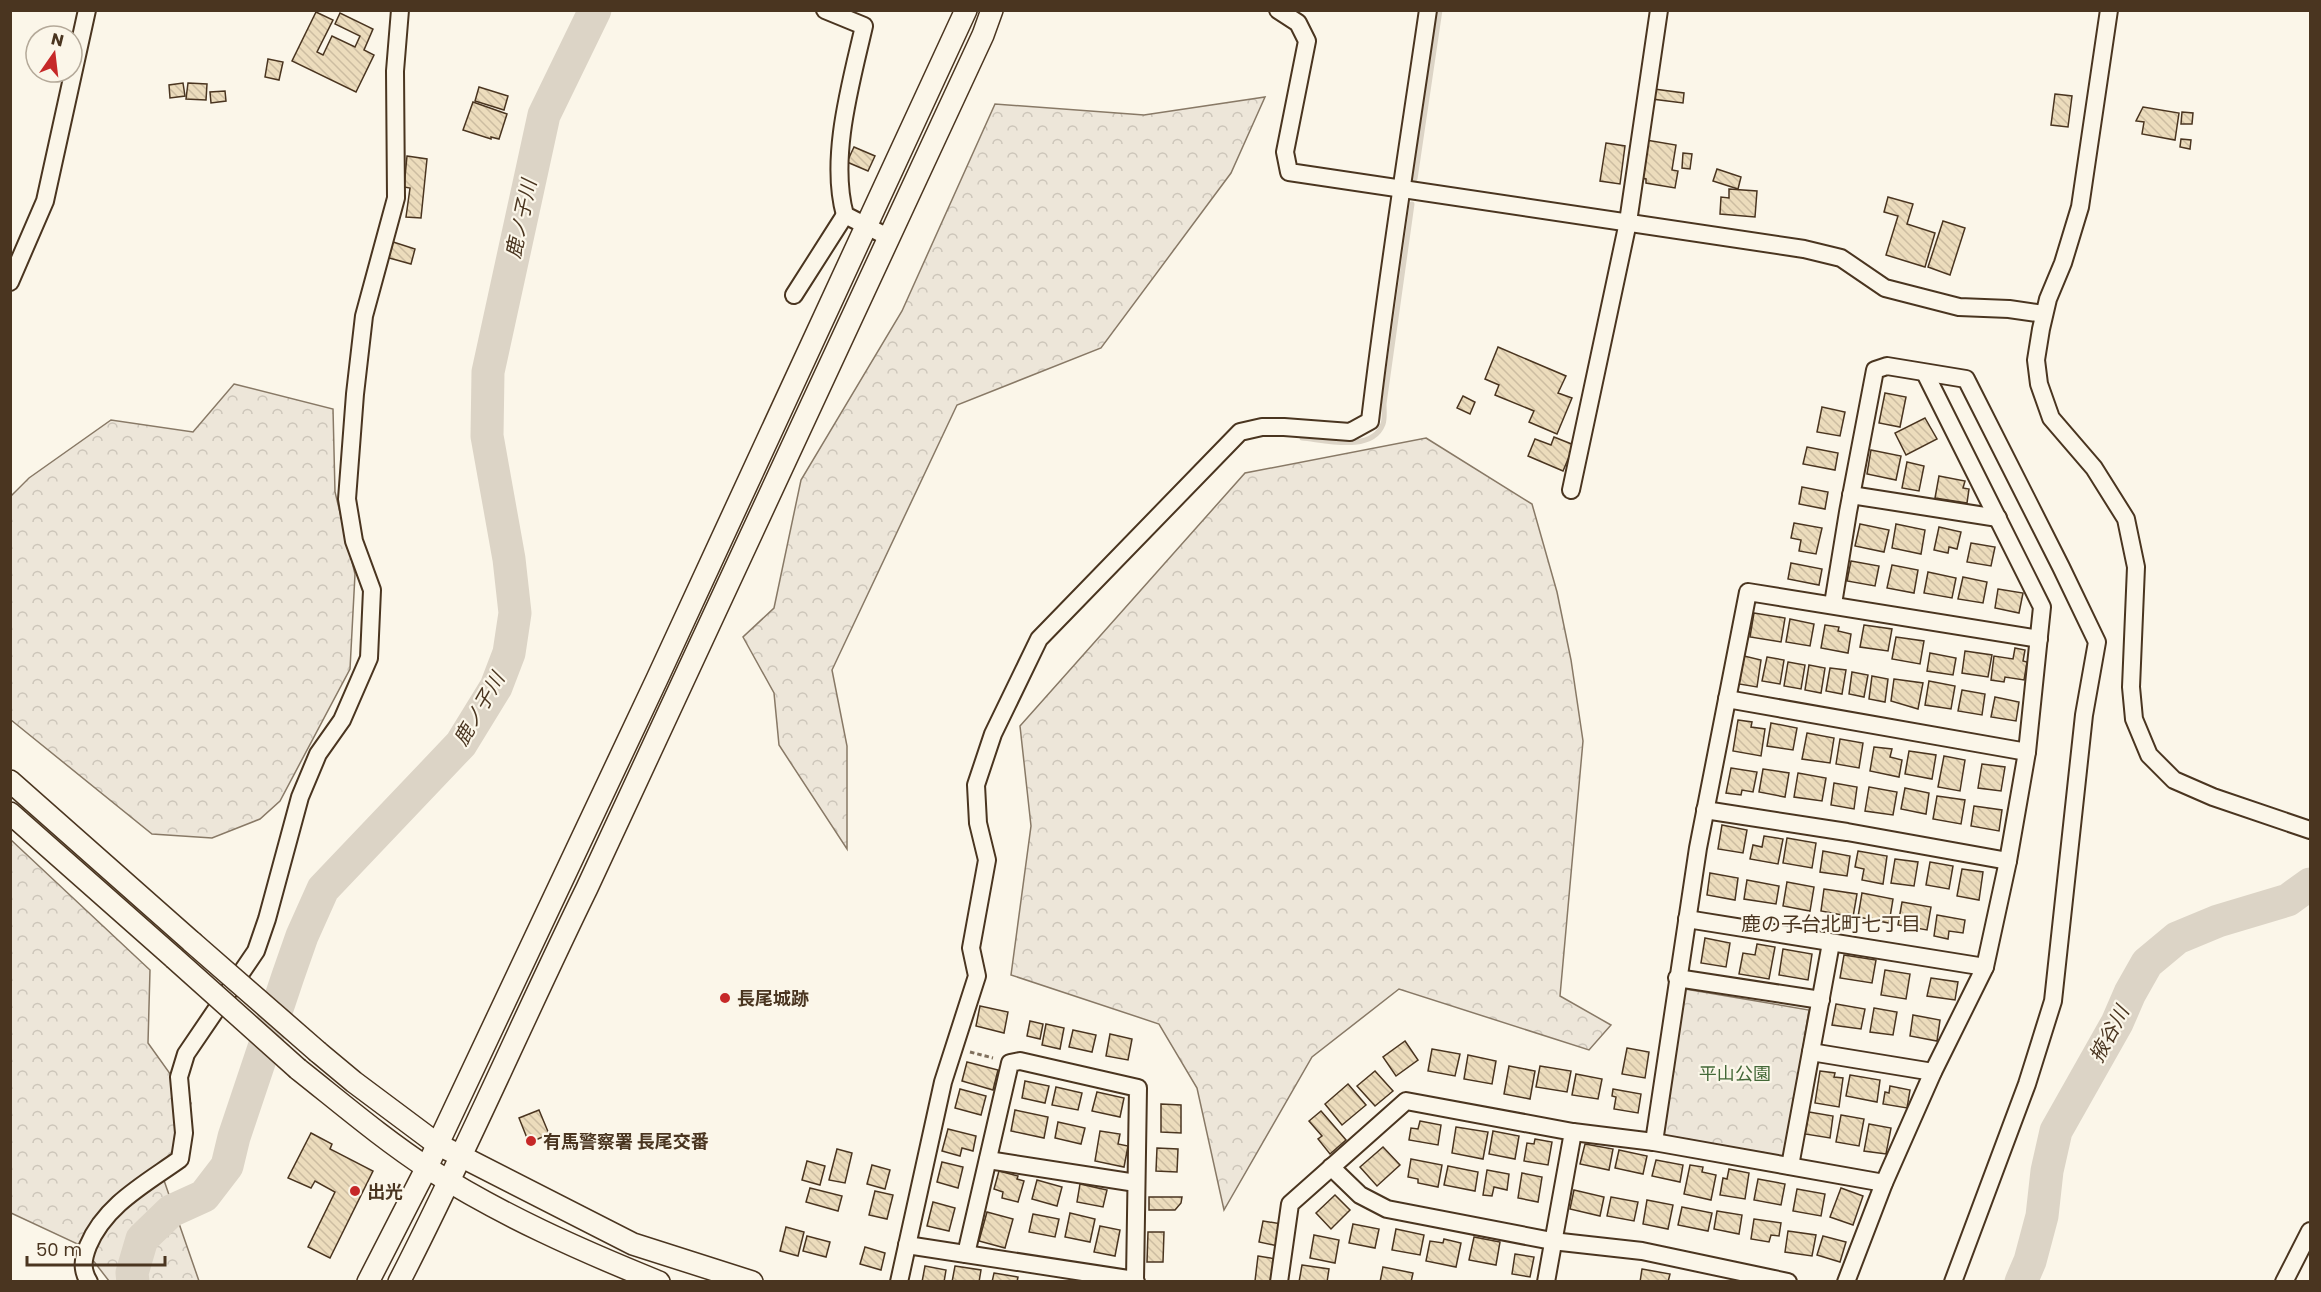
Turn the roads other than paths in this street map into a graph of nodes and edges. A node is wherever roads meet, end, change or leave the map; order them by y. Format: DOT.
graph roads {
  1 [pos="87,10"];
  2 [pos="400,10"];
  3 [pos="825,10"];
  4 [pos="966,10"];
  5 [pos="992,10"];
  6 [pos="1278,10"];
  7 [pos="1428,10"];
  8 [pos="1659,10"];
  9 [pos="2109,10"];
  10 [pos="1403,188"];
  11 [pos="845,215"];
  12 [pos="1628,222"];
  13 [pos="867,226"];
  14 [pos="888,237"];
  15 [pos="10,282"];
  16 [pos="794,296"];
  17 [pos="2044,314"];
  18 [pos="1925,373"];
  19 [pos="1571,490"];
  20 [pos="1851,495"];
  21 [pos="1998,518"];
  22 [pos="1833,604"];
  23 [pos="2039,639"];
  24 [pos="1727,699"];
  25 [pos="2027,752"];
  26 [pos="10,781"];
  27 [pos="1705,810"];
  28 [pos="10,813"];
  29 [pos="2310,830"];
  30 [pos="2008,861"];
  31 [pos="1687,919"];
  32 [pos="1831,943"];
  33 [pos="1985,968"];
  34 [pos="1677,978"];
  35 [pos="1821,1000"];
  36 [pos="1811,1052"];
  37 [pos="1933,1072"];
  38 [pos="1573,1132"];
  39 [pos="1654,1142"];
  40 [pos="437,1144"];
  41 [pos="461,1156"];
  42 [pos="988,1160"];
  43 [pos="427,1167"];
  44 [pos="1331,1167"];
  45 [pos="1790,1167"];
  46 [pos="450,1182"];
  47 [pos="1136,1183"];
  48 [pos="1884,1183"];
  49 [pos="2310,1231"];
  50 [pos="1552,1241"];
  51 [pos="907,1245"];
  52 [pos="966,1254"];
  53 [pos="89,1281"];
  54 [pos="368,1281"];
  55 [pos="399,1281"];
  56 [pos="659,1281"];
  57 [pos="752,1281"];
  58 [pos="899,1281"];
  59 [pos="1135,1281"];
  60 [pos="1279,1281"];
  61 [pos="1546,1281"];
  62 [pos="1788,1281"];
  63 [pos="1846,1281"];
  64 [pos="1953,1281"];
  65 [pos="2284,1281"];
  1 -- 15 [label="street"];
  2 -- 53 [label="street"];
  3 -- 11 [label="street"];
  4 -- 13 [label="street"];
  5 -- 14 [label="street"];
  6 -- 10 [label="street"];
  7 -- 10 [label="street"];
  8 -- 12 [label="street"];
  9 -- 17 [label="street"];
  10 -- 12 [label="street"];
  10 -- 51 [label="street"];
  11 -- 13 [label="street"];
  11 -- 16 [label="street"];
  12 -- 17 [label="street"];
  12 -- 19 [label="street"];
  13 -- 14 [label="street"];
  13 -- 40 [label="street"];
  14 -- 41 [label="street"];
  17 -- 29 [label="street"];
  18 -- 20 [label="street"];
  18 -- 21 [label="street"];
  18 -- 64 [label="street"];
  20 -- 21 [label="street"];
  20 -- 22 [label="street"];
  21 -- 23 [label="street"];
  22 -- 23 [label="street"];
  22 -- 24 [label="street"];
  23 -- 25 [label="street"];
  24 -- 25 [label="street"];
  24 -- 27 [label="street"];
  25 -- 30 [label="street"];
  26 -- 40 [label="street, bridge"];
  27 -- 30 [label="street"];
  27 -- 31 [label="street"];
  28 -- 43 [label="street, bridge"];
  30 -- 33 [label="street"];
  31 -- 32 [label="street"];
  31 -- 34 [label="street"];
  32 -- 33 [label="street"];
  32 -- 35 [label="street"];
  33 -- 37 [label="street"];
  34 -- 35 [label="street"];
  34 -- 39 [label="street"];
  35 -- 36 [label="street"];
  36 -- 37 [label="street"];
  36 -- 45 [label="street"];
  37 -- 48 [label="street"];
  38 -- 39 [label="street"];
  38 -- 44 [label="street"];
  38 -- 50 [label="street"];
  39 -- 45 [label="street"];
  40 -- 41 [label="street"];
  40 -- 43 [label="street"];
  41 -- 46 [label="street"];
  41 -- 57 [label="street"];
  42 -- 47 [label="street"];
  42 -- 47 [label="street"];
  42 -- 52 [label="street"];
  43 -- 46 [label="street"];
  43 -- 54 [label="street"];
  44 -- 50 [label="street"];
  44 -- 60 [label="street"];
  45 -- 48 [label="street"];
  46 -- 55 [label="street"];
  46 -- 56 [label="street"];
  47 -- 59 [label="street"];
  48 -- 63 [label="street"];
  49 -- 65 [label="street"];
  50 -- 61 [label="street"];
  50 -- 62 [label="street"];
  51 -- 52 [label="street"];
  51 -- 58 [label="street"];
  52 -- 59 [label="street"];
}
